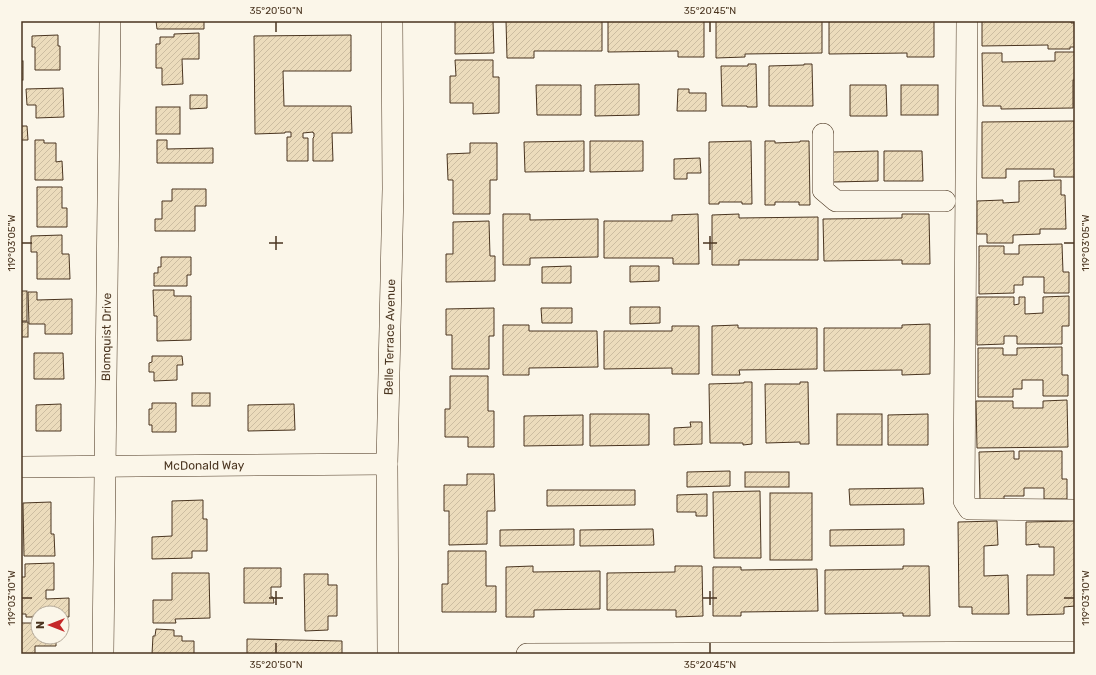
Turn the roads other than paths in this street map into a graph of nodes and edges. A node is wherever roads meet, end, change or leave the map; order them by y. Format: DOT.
graph roads {
  1 [pos="110,21"];
  2 [pos="392,21"];
  3 [pos="967,21"];
  4 [pos="823,134"];
  5 [pos="945,201"];
  6 [pos="387,464"];
  7 [pos="21,467"];
  8 [pos="105,467"];
  9 [pos="1075,510"];
  10 [pos="1075,652"];
  11 [pos="1000,653"];
  12 [pos="103,654"];
  13 [pos="388,654"];
  14 [pos="528,654"];
  1 -- 8 [label="street, Blomquist Drive"];
  2 -- 6 [label="street, Belle Terrace Avenue"];
  3 -- 9 [label="street"];
  4 -- 5 [label="street"];
  6 -- 8 [label="street, McDonald Way"];
  6 -- 13 [label="street, Belle Terrace Avenue"];
  7 -- 8 [label="street, McDonald Way"];
  8 -- 12 [label="street, Blomquist Drive"];
  10 -- 11 [label="street"];
  11 -- 14 [label="street"];
}
